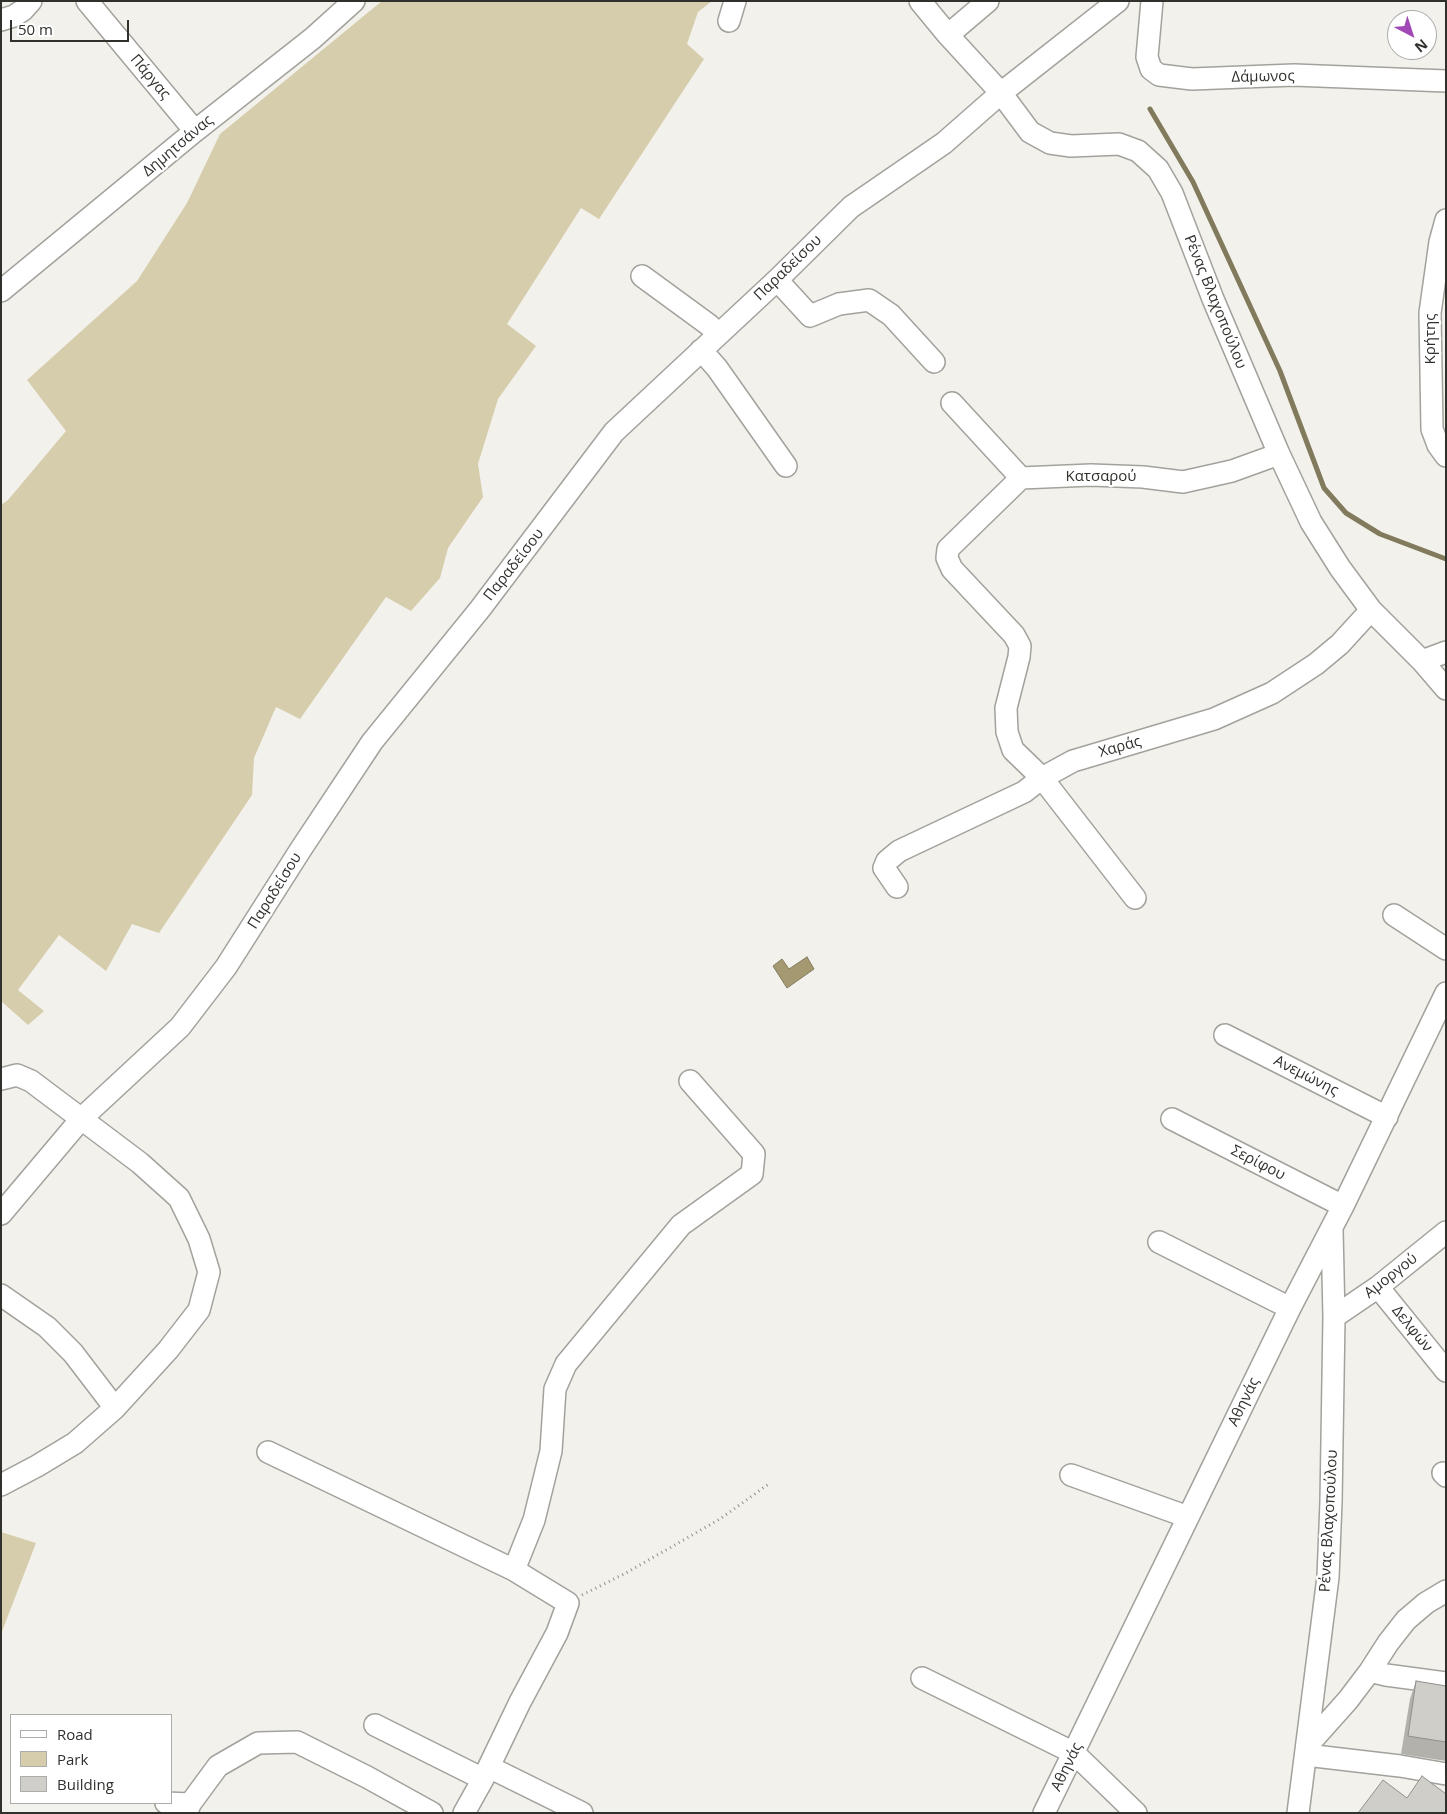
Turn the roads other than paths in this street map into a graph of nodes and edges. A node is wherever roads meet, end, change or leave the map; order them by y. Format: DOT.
graph roads {
  1 [pos="31,1"];
  2 [pos="87,1"];
  3 [pos="920,1"];
  4 [pos="988,1"];
  5 [pos="1118,1"];
  6 [pos="1152,1"];
  7 [pos="348,3"];
  8 [pos="1,20"];
  9 [pos="948,35"];
  10 [pos="1446,81"];
  11 [pos="1001,93"];
  12 [pos="195,131"];
  13 [pos="1446,220"];
  14 [pos="642,276"];
  15 [pos="778,280"];
  16 [pos="1,291"];
  17 [pos="1438,313"];
  18 [pos="718,334"];
  19 [pos="701,350"];
  20 [pos="934,362"];
  21 [pos="952,403"];
  22 [pos="1279,454"];
  23 [pos="1446,456"];
  24 [pos="786,466"];
  25 [pos="1020,478"];
  26 [pos="1371,610"];
  27 [pos="1446,652"];
  28 [pos="1422,661"];
  29 [pos="1446,689"];
  30 [pos="1042,778"];
  31 [pos="897,887"];
  32 [pos="1136,898"];
  33 [pos="1394,916"];
  34 [pos="1446,949"];
  35 [pos="1446,992"];
  36 [pos="1225,1035"];
  37 [pos="1,1079"];
  38 [pos="690,1081"];
  39 [pos="1387,1117"];
  40 [pos="82,1118"];
  41 [pos="1172,1119"];
  42 [pos="1343,1206"];
  43 [pos="1,1214"];
  44 [pos="1332,1227"];
  45 [pos="1446,1232"];
  46 [pos="1159,1242"];
  47 [pos="1378,1287"];
  48 [pos="1,1295"];
  49 [pos="1290,1308"];
  50 [pos="1334,1317"];
  51 [pos="1446,1371"];
  52 [pos="115,1408"];
  53 [pos="268,1452"];
  54 [pos="1071,1475"];
  55 [pos="1,1485"];
  56 [pos="1188,1517"];
  57 [pos="514,1570"];
  58 [pos="1446,1591"];
  59 [pos="1370,1671"];
  60 [pos="922,1678"];
  61 [pos="1446,1683"];
  62 [pos="375,1726"];
  63 [pos="1306,1751"];
  64 [pos="1074,1753"];
  65 [pos="486,1773"];
  66 [pos="1446,1774"];
  67 [pos="170,1804"];
  68 [pos="188,1809"];
  69 [pos="432,1813"];
  70 [pos="464,1813"];
  71 [pos="582,1813"];
  72 [pos="1044,1813"];
  73 [pos="1136,1813"];
  74 [pos="1298,1813"];
  1 -- 8 [label="street"];
  2 -- 12 [label="street, Πάργας"];
  3 -- 9 [label="street, Ρένας Βλαχοπούλου"];
  4 -- 9 [label="street"];
  5 -- 11 [label="street, Παραδείσου"];
  6 -- 10 [label="street, Δάμωνος"];
  7 -- 12 [label="street, Δημητσάνας"];
  9 -- 11 [label="street, Ρένας Βλαχοπούλου"];
  11 -- 15 [label="street, Παραδείσου"];
  11 -- 22 [label="street, Ρένας Βλαχοπούλου"];
  12 -- 16 [label="street, Δημητσάνας"];
  13 -- 17 [label="street, Κρήτης"];
  14 -- 18 [label="street"];
  15 -- 18 [label="street, Παραδείσου"];
  15 -- 20 [label="street"];
  17 -- 23 [label="street, Κρήτης"];
  18 -- 19 [label="street, Παραδείσου"];
  19 -- 24 [label="street"];
  19 -- 40 [label="street, Παραδείσου"];
  21 -- 25 [label="street"];
  22 -- 25 [label="street, Κατσαρού"];
  22 -- 26 [label="street, Ρένας Βλαχοπούλου"];
  25 -- 30 [label="street"];
  26 -- 28 [label="street, Ρένας Βλαχοπούλου"];
  26 -- 30 [label="street, Χαράς"];
  27 -- 28 [label="street"];
  28 -- 29 [label="street, Ρένας Βλαχοπούλου"];
  30 -- 31 [label="street, Χαράς"];
  30 -- 32 [label="street"];
  33 -- 34 [label="street"];
  35 -- 39 [label="street, Αθηνάς"];
  36 -- 39 [label="street, Ανεμώνης"];
  37 -- 40 [label="street"];
  38 -- 57 [label="street"];
  39 -- 42 [label="street, Αθηνάς"];
  40 -- 43 [label="street, Παραδείσου"];
  40 -- 52 [label="street"];
  41 -- 42 [label="street, Σερίφου"];
  42 -- 44 [label="street, Αθηνάς"];
  44 -- 49 [label="street, Αθηνάς"];
  44 -- 50 [label="street, Ρένας Βλαχοπούλου"];
  45 -- 47 [label="street, Αμοργού"];
  46 -- 49 [label="street"];
  47 -- 50 [label="street, Αμοργού"];
  47 -- 51 [label="street, Δελφών"];
  48 -- 52 [label="street"];
  49 -- 56 [label="street, Αθηνάς"];
  50 -- 63 [label="street, Ρένας Βλαχοπούλου"];
  52 -- 55 [label="street"];
  53 -- 57 [label="street"];
  54 -- 56 [label="street"];
  56 -- 64 [label="street, Αθηνάς"];
  57 -- 65 [label="street"];
  58 -- 59 [label="street"];
  59 -- 61 [label="street"];
  59 -- 63 [label="street"];
  60 -- 64 [label="street"];
  62 -- 65 [label="street"];
  63 -- 66 [label="street"];
  63 -- 74 [label="street, Ρένας Βλαχοπούλου"];
  64 -- 72 [label="street, Αθηνάς"];
  64 -- 73 [label="street"];
  65 -- 70 [label="street"];
  65 -- 71 [label="street"];
  67 -- 68 [label="street"];
  68 -- 69 [label="street"];
}
